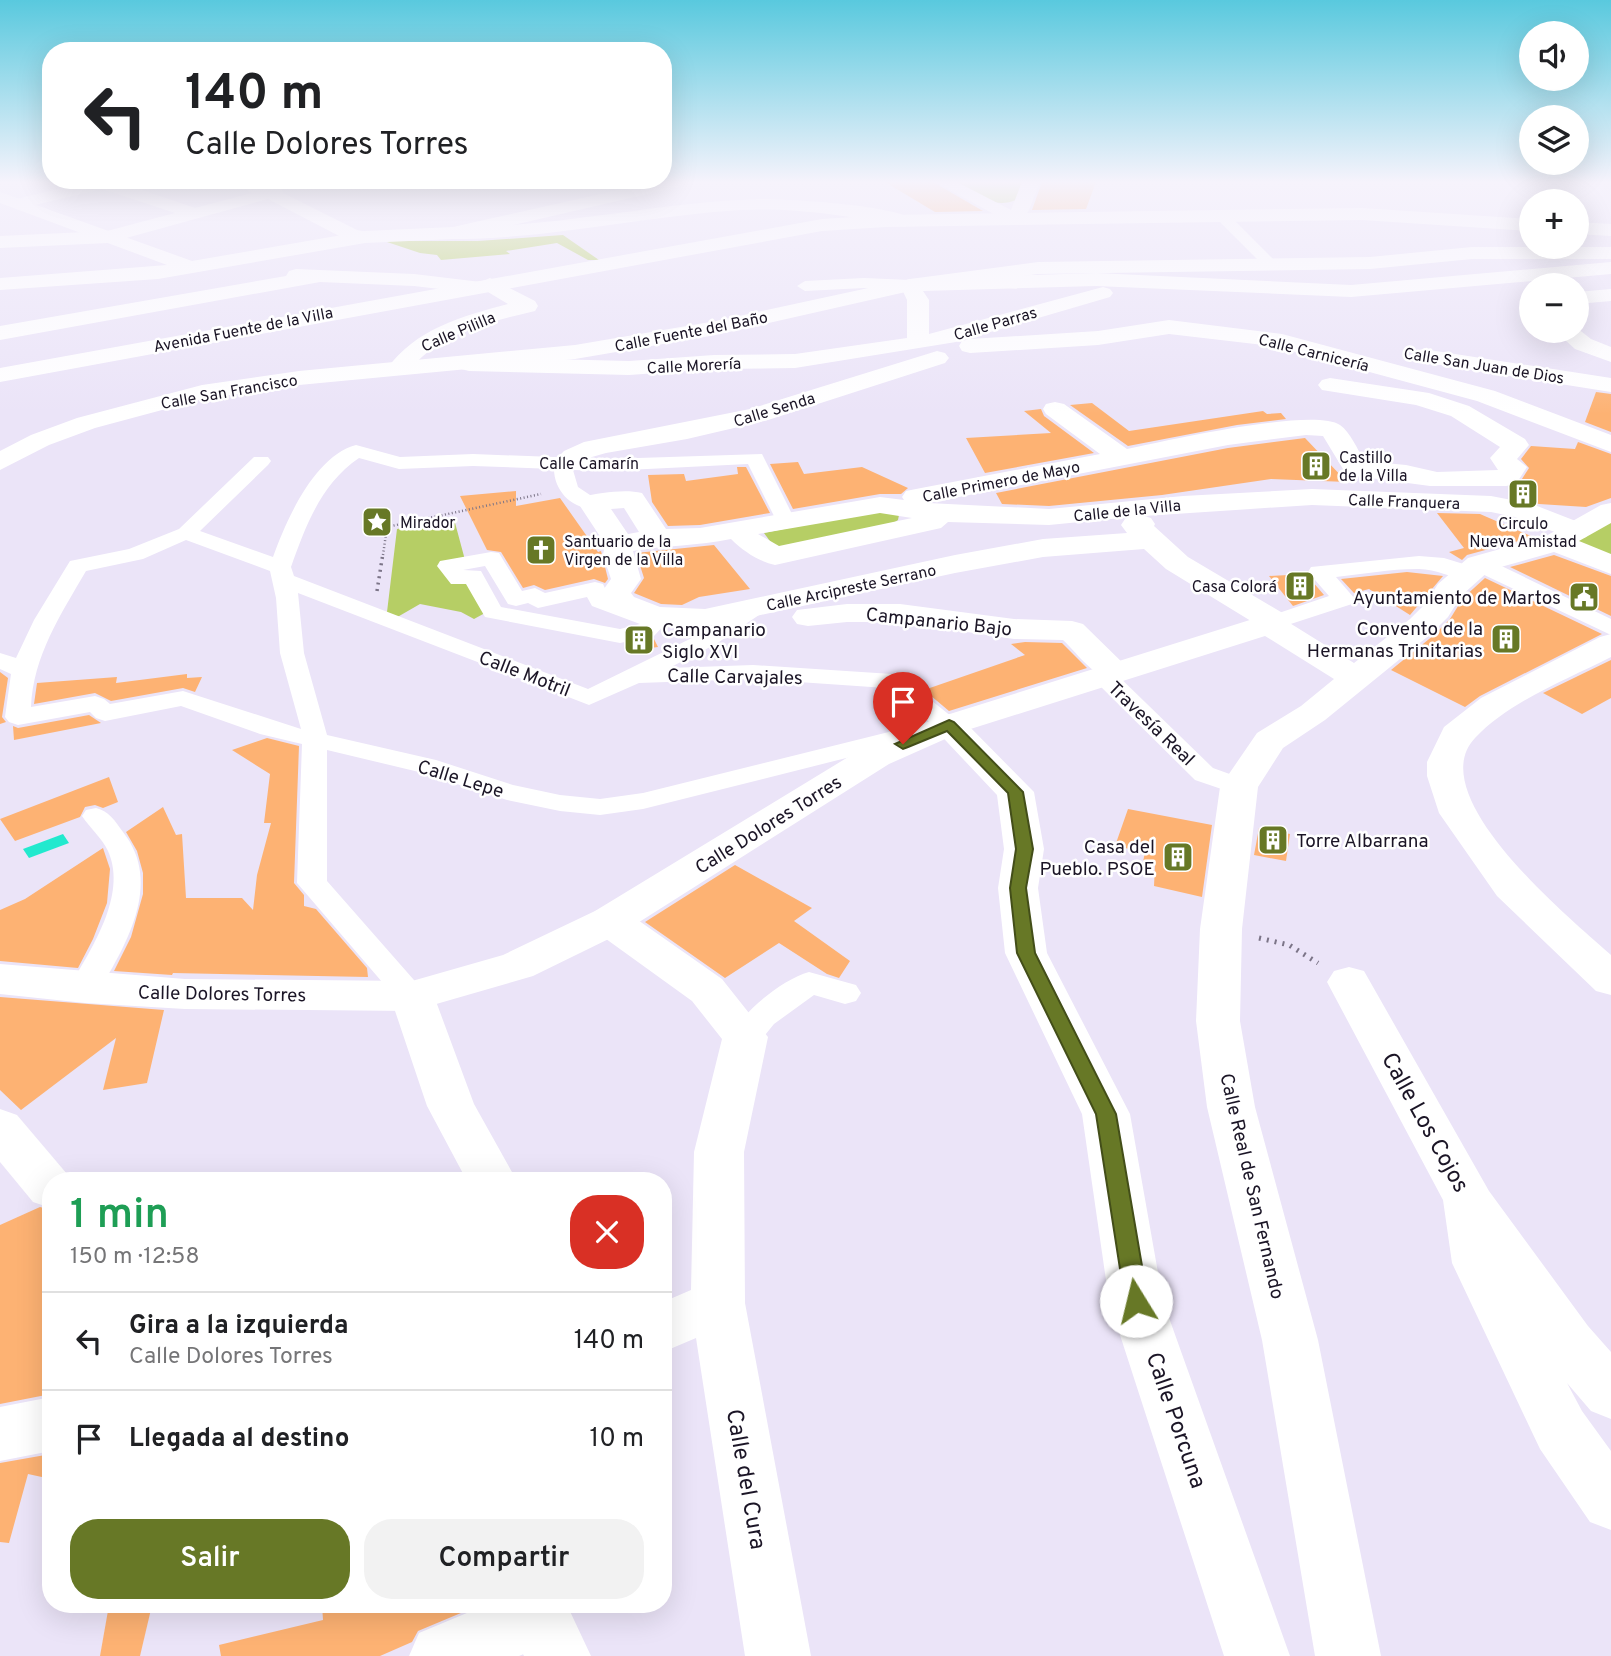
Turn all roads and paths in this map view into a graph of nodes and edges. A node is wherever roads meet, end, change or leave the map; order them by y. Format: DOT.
graph roads {
  1 [pos="169,259"];
  2 [pos="232,259"];
  3 [pos="631,259"];
  4 [pos="1265,259"];
  5 [pos="1401,259"];
  6 [pos="222,261"];
  7 [pos="1370,262"];
  8 [pos="1269,263"];
  9 [pos="190,267"];
  10 [pos="1611,268"];
  11 [pos="1515,274"];
  12 [pos="320,276"];
  13 [pos="1519,278"];
  14 [pos="1153,282"];
  15 [pos="0,284"];
  16 [pos="910,285"];
  17 [pos="482,286"];
  18 [pos="805,286"];
  19 [pos="1405,288"];
  20 [pos="1611,295"];
  21 [pos="1589,297"];
  22 [pos="84,318"];
  23 [pos="0,323"];
  24 [pos="0,333"];
  25 [pos="1274,339"];
  26 [pos="960,341"];
  27 [pos="918,343"];
  28 [pos="1582,343"];
  29 [pos="1611,355"];
  30 [pos="469,363"];
  31 [pos="399,369"];
  32 [pos="0,375"];
  33 [pos="1330,385"];
  34 [pos="1611,385"];
  35 [pos="1055,409"];
  36 [pos="1355,425"];
  37 [pos="1611,444"];
  38 [pos="12,447"];
  39 [pos="1123,458"];
  40 [pos="261,461"];
  41 [pos="0,462"];
  42 [pos="1355,468"];
  43 [pos="566,476"];
  44 [pos="1430,478"];
  45 [pos="1312,497"];
  46 [pos="1256,500"];
  47 [pos="592,503"];
  48 [pos="880,505"];
  49 [pos="1611,511"];
  50 [pos="942,513"];
  51 [pos="785,520"];
  52 [pos="737,529"];
  53 [pos="186,533"];
  54 [pos="1566,536"];
  55 [pos="657,538"];
  56 [pos="1149,540"];
  57 [pos="620,544"];
  58 [pos="491,558"];
  59 [pos="1611,565"];
  60 [pos="1474,568"];
  61 [pos="283,574"];
  62 [pos="754,608"];
  63 [pos="372,615"];
  64 [pos="1272,623"];
  65 [pos="1611,628"];
  66 [pos="708,639"];
  67 [pos="1611,644"];
  68 [pos="0,660"];
  69 [pos="1108,673"];
  70 [pos="632,676"];
  71 [pos="1355,678"];
  72 [pos="14,688"];
  73 [pos="949,725"];
  74 [pos="317,740"];
  75 [pos="1239,787"];
  76 [pos="96,816"];
  77 [pos="610,921"];
  78 [pos="1221,929"];
  79 [pos="0,979"];
  80 [pos="1611,980"];
  81 [pos="1349,982"];
  82 [pos="85,988"];
  83 [pos="845,993"];
  84 [pos="412,996"];
  85 [pos="745,1037"];
  86 [pos="0,1128"];
  87 [pos="487,1172"];
  88 [pos="42,1177"];
  89 [pos="1468,1199"];
  90 [pos="718,1303"];
  91 [pos="672,1324"];
  92 [pos="1611,1393"];
  93 [pos="42,1426"];
  94 [pos="0,1434"];
  95 [pos="1611,1501"];
  96 [pos="542,1625"];
  97 [pos="442,1656"];
  98 [pos="778,1656"];
  99 [pos="1257,1656"];
  100 [pos="1348,1656"];
  1 -- 9 [label="street"];
  2 -- 6 [label="street"];
  3 -- 17 [label="street, Avenida Fuente de la Villa"];
  4 -- 8 [label="street"];
  5 -- 7 [label="street"];
  6 -- 9 [label="street"];
  6 -- 12 [label="street"];
  7 -- 8 [label="street"];
  7 -- 19 [label="street"];
  8 -- 16 [label="street"];
  9 -- 15 [label="street"];
  10 -- 11 [label="street"];
  11 -- 13 [label="street"];
  11 -- 19 [label="street"];
  12 -- 17 [label="street"];
  12 -- 22 [label="street"];
  14 -- 16 [label="street"];
  14 -- 19 [label="street"];
  14 -- 26 [label="street, Calle Parras"];
  16 -- 18 [label="street"];
  16 -- 27 [label="street"];
  16 -- 30 [label="street, Calle Fuente del Baño"];
  17 -- 31 [label="street, Calle Pililla"];
  17 -- 32 [label="street, Avenida Fuente de la Villa"];
  20 -- 21 [label="street"];
  22 -- 23 [label="street"];
  22 -- 24 [label="street"];
  25 -- 26 [label="street, Calle Carnicería"];
  25 -- 34 [label="street, Calle San Juan de Dios"];
  25 -- 37 [label="street, Calle Carnicería"];
  26 -- 27 [label="street, Calle Parras"];
  26 -- 43 [label="street, Calle Senda"];
  27 -- 30 [label="street, Calle Morería"];
  28 -- 29 [label="street"];
  30 -- 31 [label="street, Calle San Francisco"];
  31 -- 38 [label="street, Calle San Francisco"];
  33 -- 44 [label="street"];
  35 -- 39 [label="street, Calle Primero de Mayo"];
  36 -- 42 [label="street"];
  38 -- 41 [label="street, Calle San Francisco"];
  39 -- 42 [label="street, Calle Primero de Mayo"];
  39 -- 48 [label="street, Calle Primero de Mayo"];
  40 -- 53 [label="street"];
  42 -- 44 [label="street"];
  43 -- 47 [label="street"];
  43 -- 51 [label="street, Calle Camarín"];
  43 -- 61 [label="street, Calle Camarín"];
  43 -- 63 [label="path"];
  44 -- 45 [label="street"];
  45 -- 46 [label="street, Calle de la Villa"];
  45 -- 54 [label="street, Calle Franquera"];
  46 -- 50 [label="street, Calle de la Villa"];
  46 -- 56 [label="street"];
  47 -- 55 [label="street"];
  47 -- 57 [label="street"];
  48 -- 50 [label="street, Calle de la Villa"];
  48 -- 51 [label="street, Calle de la Villa"];
  49 -- 54 [label="street"];
  50 -- 52 [label="street, Calle de la Villa"];
  51 -- 52 [label="street, Calle de la Villa"];
  52 -- 55 [label="street, Calle de la Villa"];
  53 -- 61 [label="street, Calle Motril"];
  53 -- 72 [label="street"];
  54 -- 59 [label="street, Calle Franquera"];
  54 -- 60 [label="street"];
  55 -- 57 [label="street, Calle de la Villa"];
  56 -- 62 [label="street, Calle Arcipreste Serrano"];
  56 -- 64 [label="street"];
  57 -- 62 [label="street, Calle Arcipreste Serrano"];
  58 -- 58 [label="street"];
  60 -- 64 [label="street, Calle Dolores Torres"];
  60 -- 65 [label="street"];
  60 -- 71 [label="street, Calle Real de San Fernando"];
  61 -- 63 [label="street, Calle Motril"];
  61 -- 74 [label="street"];
  62 -- 66 [label="street, Calle Motril"];
  63 -- 70 [label="street, Calle Motril"];
  64 -- 69 [label="street, Calle Dolores Torres"];
  64 -- 71 [label="street"];
  66 -- 69 [label="street, Campanario Bajo"];
  66 -- 70 [label="street, Calle Motril"];
  67 -- 80 [label="street"];
  68 -- 72 [label="street"];
  69 -- 73 [label="street, Calle Dolores Torres"];
  69 -- 75 [label="street, Travesía Real"];
  70 -- 73 [label="street, Calle Carvajales"];
  71 -- 75 [label="street, Calle Real de San Fernando"];
  72 -- 74 [label="street, Calle Lepe"];
  73 -- 74 [label="street, Calle Lepe"];
  73 -- 77 [label="street, Calle Dolores Torres"];
  73 -- 99 [label="street, Calle Porcuna"];
  74 -- 84 [label="street"];
  75 -- 78 [label="street, Calle Real de San Fernando"];
  76 -- 82 [label="street"];
  77 -- 84 [label="street, Calle Dolores Torres"];
  77 -- 85 [label="street"];
  78 -- 81 [label="path"];
  78 -- 100 [label="street, Calle Real de San Fernando"];
  79 -- 82 [label="street, Calle Dolores Torres"];
  81 -- 89 [label="street, Calle Los Cojos"];
  82 -- 84 [label="street, Calle Dolores Torres"];
  83 -- 85 [label="street"];
  84 -- 87 [label="street"];
  85 -- 90 [label="street, Calle del Cura"];
  86 -- 88 [label="street"];
  89 -- 92 [label="street"];
  89 -- 95 [label="street, Calle Los Cojos"];
  90 -- 91 [label="street"];
  90 -- 98 [label="street, Calle del Cura"];
  93 -- 94 [label="street"];
  96 -- 97 [label="street"];
}
